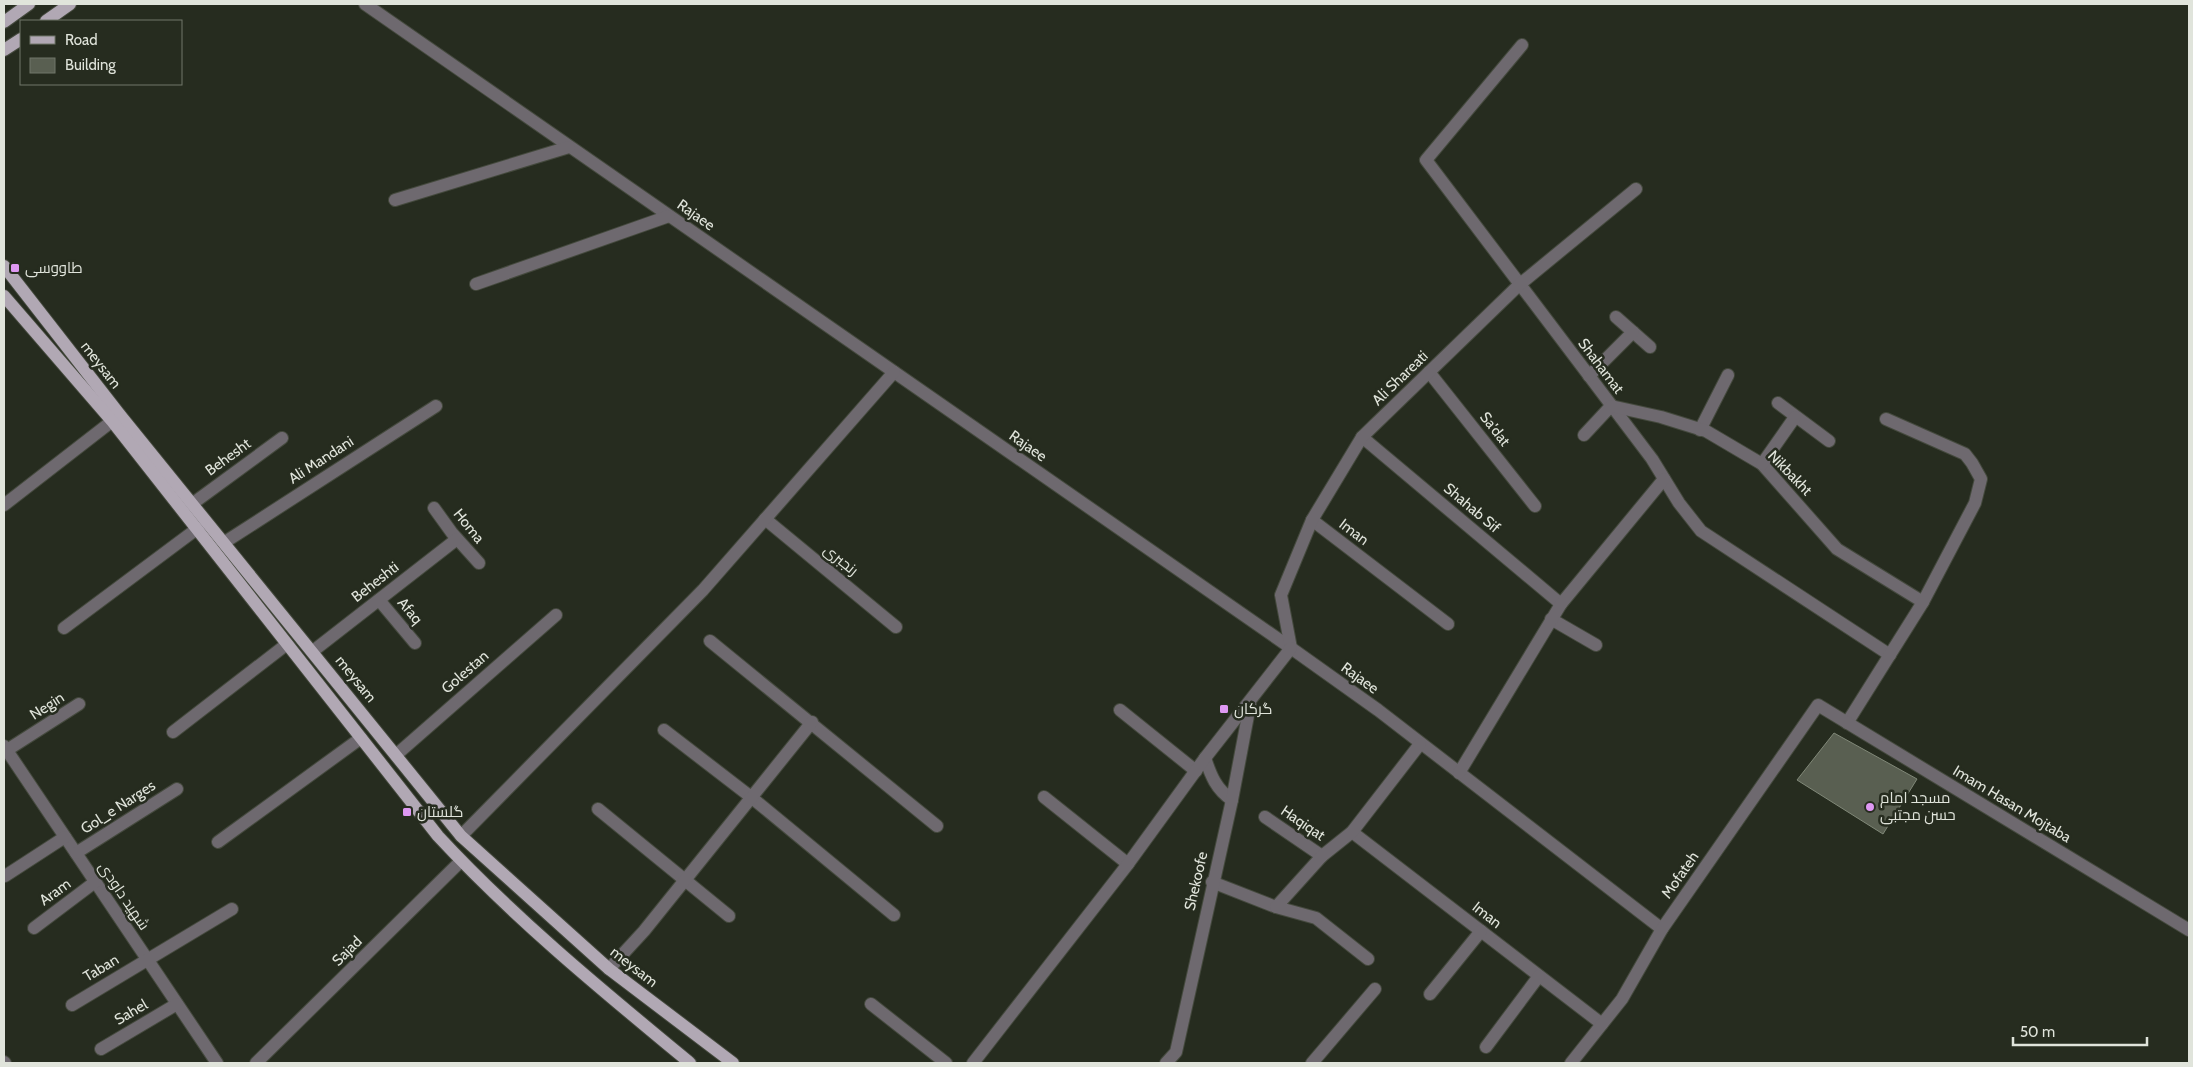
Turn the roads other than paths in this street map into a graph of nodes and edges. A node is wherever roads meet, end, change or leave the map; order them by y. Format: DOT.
graph roads {
  1 [pos="28,4"];
  2 [pos="70,4"];
  3 [pos="365,4"];
  4 [pos="47,20"];
  5 [pos="4,22"];
  6 [pos="20,40"];
  7 [pos="1522,45"];
  8 [pos="4,50"];
  9 [pos="569,147"];
  10 [pos="1636,189"];
  11 [pos="396,200"];
  12 [pos="668,216"];
  13 [pos="4,266"];
  14 [pos="476,284"];
  15 [pos="1519,285"];
  16 [pos="6,304"];
  17 [pos="1616,317"];
  18 [pos="1633,332"];
  19 [pos="1650,347"];
  20 [pos="894,372"];
  21 [pos="1429,372"];
  22 [pos="1728,375"];
  23 [pos="1589,376"];
  24 [pos="1778,403"];
  25 [pos="436,406"];
  26 [pos="1611,406"];
  27 [pos="1795,417"];
  28 [pos="116,418"];
  29 [pos="1886,419"];
  30 [pos="1700,430"];
  31 [pos="1584,435"];
  32 [pos="1362,437"];
  33 [pos="282,438"];
  34 [pos="1829,440"];
  35 [pos="1762,464"];
  36 [pos="1664,478"];
  37 [pos="192,504"];
  38 [pos="4,505"];
  39 [pos="1535,506"];
  40 [pos="434,508"];
  41 [pos="765,519"];
  42 [pos="1312,520"];
  43 [pos="198,528"];
  44 [pos="457,539"];
  45 [pos="224,542"];
  46 [pos="479,563"];
  47 [pos="379,600"];
  48 [pos="1923,602"];
  49 [pos="1560,604"];
  50 [pos="556,615"];
  51 [pos="1552,620"];
  52 [pos="1448,624"];
  53 [pos="896,627"];
  54 [pos="64,628"];
  55 [pos="710,641"];
  56 [pos="288,644"];
  57 [pos="416,644"];
  58 [pos="1596,644"];
  59 [pos="1291,648"];
  60 [pos="313,651"];
  61 [pos="1890,655"];
  62 [pos="1251,702"];
  63 [pos="79,704"];
  64 [pos="1818,705"];
  65 [pos="1120,710"];
  66 [pos="812,722"];
  67 [pos="1848,723"];
  68 [pos="664,730"];
  69 [pos="174,732"];
  70 [pos="361,738"];
  71 [pos="1420,744"];
  72 [pos="5,750"];
  73 [pos="396,755"];
  74 [pos="1206,758"];
  75 [pos="1196,771"];
  76 [pos="1459,773"];
  77 [pos="177,789"];
  78 [pos="751,797"];
  79 [pos="1044,797"];
  80 [pos="1232,800"];
  81 [pos="598,809"];
  82 [pos="1265,817"];
  83 [pos="937,826"];
  84 [pos="1352,832"];
  85 [pos="461,836"];
  86 [pos="65,837"];
  87 [pos="218,842"];
  88 [pos="76,853"];
  89 [pos="1322,856"];
  90 [pos="461,861"];
  91 [pos="1128,864"];
  92 [pos="5,876"];
  93 [pos="685,880"];
  94 [pos="95,882"];
  95 [pos="1212,882"];
  96 [pos="1276,907"];
  97 [pos="232,909"];
  98 [pos="894,915"];
  99 [pos="729,916"];
  100 [pos="34,928"];
  101 [pos="1662,929"];
  102 [pos="2189,930"];
  103 [pos="1481,931"];
  104 [pos="1368,959"];
  105 [pos="147,960"];
  106 [pos="608,969"];
  107 [pos="1539,976"];
  108 [pos="1375,989"];
  109 [pos="1430,994"];
  110 [pos="177,1004"];
  111 [pos="871,1004"];
  112 [pos="72,1005"];
  113 [pos="1602,1024"];
  114 [pos="1486,1047"];
  115 [pos="101,1048"];
  116 [pos="731,1062"];
  117 [pos="217,1063"];
  118 [pos="256,1063"];
  119 [pos="690,1063"];
  120 [pos="946,1063"];
  121 [pos="973,1063"];
  122 [pos="1166,1063"];
  123 [pos="1312,1063"];
  124 [pos="1571,1063"];
  1 -- 5 [label="main road"];
  2 -- 4 [label="main road"];
  3 -- 9 [label="street, Rajaee"];
  6 -- 8 [label="main road"];
  7 -- 15 [label="street, Shahamat"];
  9 -- 11 [label="street"];
  9 -- 12 [label="street, Rajaee"];
  10 -- 15 [label="street, Ali Shareati"];
  12 -- 14 [label="street"];
  12 -- 20 [label="street, Rajaee"];
  13 -- 28 [label="main road, meysam"];
  15 -- 21 [label="street, Ali Shareati"];
  15 -- 23 [label="street, Shahamat"];
  16 -- 28 [label="main road, meysam"];
  17 -- 18 [label="street"];
  18 -- 19 [label="street"];
  18 -- 23 [label="street"];
  20 -- 41 [label="street"];
  20 -- 59 [label="street, Rajaee"];
  21 -- 32 [label="street, Ali Shareati"];
  21 -- 39 [label="street, Sa'dat"];
  22 -- 30 [label="street"];
  23 -- 26 [label="street, Shahamat"];
  24 -- 27 [label="street"];
  25 -- 45 [label="street, Ali Mandani"];
  26 -- 30 [label="street, Nikbakht"];
  26 -- 31 [label="street"];
  26 -- 36 [label="street, Shahamat"];
  27 -- 34 [label="street"];
  27 -- 35 [label="street"];
  28 -- 37 [label="main road, meysam"];
  28 -- 38 [label="street"];
  28 -- 43 [label="main road, meysam"];
  29 -- 48 [label="street"];
  30 -- 35 [label="street, Nikbakht"];
  32 -- 42 [label="street, Ali Shareati"];
  32 -- 49 [label="street, Shahab Sif"];
  33 -- 37 [label="street, Behesht"];
  35 -- 48 [label="street, Nikbakht"];
  36 -- 49 [label="street"];
  36 -- 61 [label="street, Shahamat"];
  37 -- 45 [label="main road, meysam"];
  40 -- 44 [label="street, Homa"];
  41 -- 53 [label="street, رنجبری"];
  41 -- 85 [label="street"];
  42 -- 52 [label="street, Iman"];
  42 -- 59 [label="street, Ali Shareati"];
  43 -- 54 [label="street"];
  43 -- 56 [label="main road, meysam"];
  44 -- 46 [label="street, Homa"];
  44 -- 47 [label="street, Beheshti"];
  45 -- 60 [label="main road, meysam"];
  47 -- 57 [label="street, Afaq"];
  47 -- 60 [label="street, Beheshti"];
  48 -- 61 [label="street"];
  49 -- 51 [label="street"];
  50 -- 73 [label="street, Golestan"];
  51 -- 58 [label="street"];
  51 -- 76 [label="street"];
  55 -- 66 [label="street"];
  56 -- 69 [label="street"];
  56 -- 70 [label="main road, meysam"];
  59 -- 62 [label="street"];
  59 -- 71 [label="street, Rajaee"];
  60 -- 73 [label="main road, meysam"];
  61 -- 67 [label="street"];
  62 -- 74 [label="street"];
  62 -- 80 [label="street, Shekoofe"];
  63 -- 72 [label="street, Negin"];
  64 -- 67 [label="street, Imam Hasan Mojtaba"];
  64 -- 101 [label="street, Mofateh"];
  65 -- 75 [label="street"];
  66 -- 78 [label="street"];
  66 -- 83 [label="street"];
  67 -- 102 [label="street, Imam Hasan Mojtaba"];
  68 -- 78 [label="street"];
  70 -- 87 [label="street"];
  70 -- 90 [label="main road, meysam"];
  71 -- 76 [label="street, Rajaee"];
  71 -- 84 [label="street"];
  72 -- 86 [label="street, شهید داودی"];
  73 -- 85 [label="main road, meysam"];
  74 -- 75 [label="street"];
  74 -- 80 [label="street"];
  75 -- 91 [label="street"];
  76 -- 101 [label="street, Rajaee"];
  77 -- 88 [label="street, Gol_e Narges"];
  78 -- 93 [label="street"];
  78 -- 98 [label="street"];
  79 -- 91 [label="street"];
  80 -- 95 [label="street, Shekoofe"];
  81 -- 93 [label="street"];
  82 -- 89 [label="street, Haqiqat"];
  84 -- 89 [label="street"];
  84 -- 103 [label="street, Iman"];
  85 -- 106 [label="main road, meysam"];
  86 -- 88 [label="street, شهید داودی"];
  86 -- 92 [label="street"];
  88 -- 94 [label="street, شهید داودی"];
  89 -- 96 [label="street"];
  90 -- 118 [label="street, Sajad"];
  90 -- 119 [label="main road, meysam"];
  91 -- 121 [label="street"];
  93 -- 99 [label="street"];
  93 -- 106 [label="street"];
  94 -- 100 [label="street, Aram"];
  94 -- 105 [label="street, شهید داودی"];
  95 -- 96 [label="street"];
  95 -- 122 [label="street, Shekoofe"];
  96 -- 104 [label="street"];
  97 -- 105 [label="street, Taban"];
  101 -- 113 [label="street, Mofateh"];
  103 -- 107 [label="street, Iman"];
  103 -- 109 [label="street"];
  105 -- 110 [label="street, شهید داودی"];
  105 -- 112 [label="street, Taban"];
  106 -- 116 [label="main road, meysam"];
  107 -- 113 [label="street, Iman"];
  107 -- 114 [label="street"];
  108 -- 123 [label="street"];
  110 -- 115 [label="street, Sahel"];
  110 -- 117 [label="street, شهید داودی"];
  111 -- 120 [label="street"];
  113 -- 124 [label="street, Mofateh"];
}
